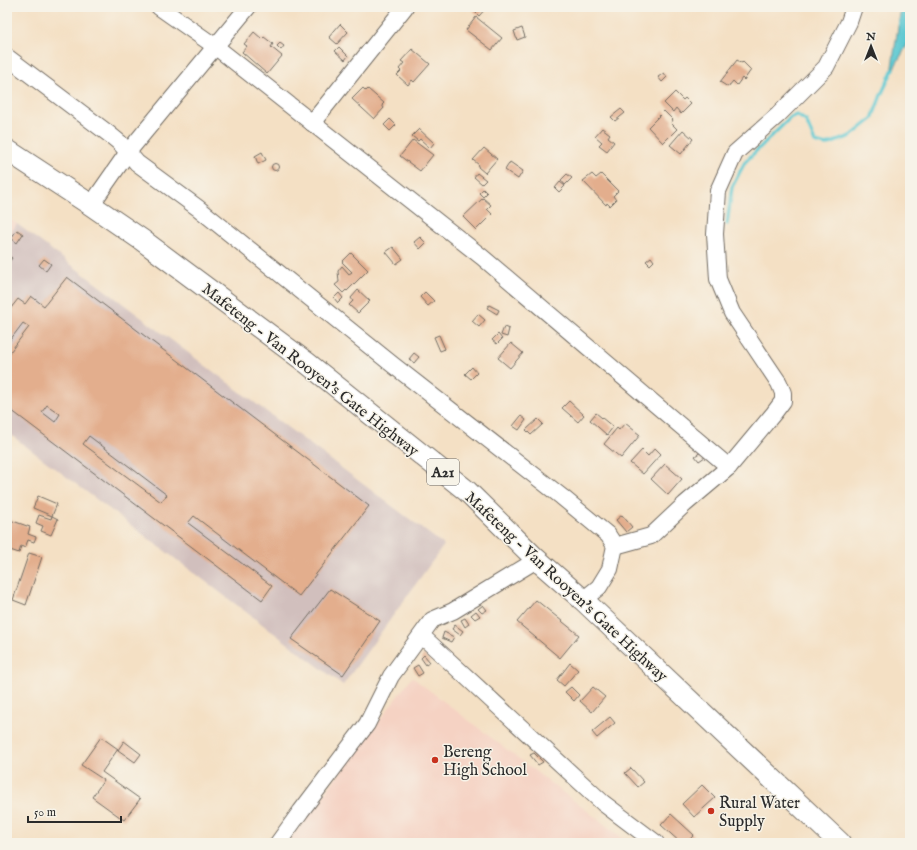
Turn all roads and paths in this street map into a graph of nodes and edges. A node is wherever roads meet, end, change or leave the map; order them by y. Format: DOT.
graph roads {
  1 [pos="159,7"];
  2 [pos="248,7"];
  3 [pos="405,7"];
  4 [pos="854,7"];
  5 [pos="216,47"];
  6 [pos="7,57"];
  7 [pos="312,123"];
  8 [pos="7,150"];
  9 [pos="128,152"];
  10 [pos="91,205"];
  11 [pos="729,467"];
  12 [pos="615,546"];
  13 [pos="535,558"];
  14 [pos="584,600"];
  15 [pos="422,636"];
  16 [pos="278,843"];
  17 [pos="656,843"];
  18 [pos="840,843"];
  1 -- 5 [label="street"];
  2 -- 5 [label="street"];
  3 -- 7 [label="street"];
  4 -- 11 [label="street"];
  5 -- 7 [label="street"];
  5 -- 9 [label="street"];
  6 -- 9 [label="street"];
  7 -- 11 [label="street"];
  8 -- 10 [label="main road, Mafeteng - Van Rooyen's Gate Highway / A21"];
  9 -- 10 [label="street"];
  9 -- 12 [label="street"];
  10 -- 13 [label="main road, Mafeteng - Van Rooyen's Gate Highway / A21"];
  11 -- 12 [label="street"];
  12 -- 14 [label="street"];
  13 -- 14 [label="main road, Mafeteng - Van Rooyen's Gate Highway / A21"];
  13 -- 15 [label="street"];
  14 -- 18 [label="main road, Mafeteng - Van Rooyen's Gate Highway / A21"];
  15 -- 16 [label="street"];
  15 -- 17 [label="street"];
}
